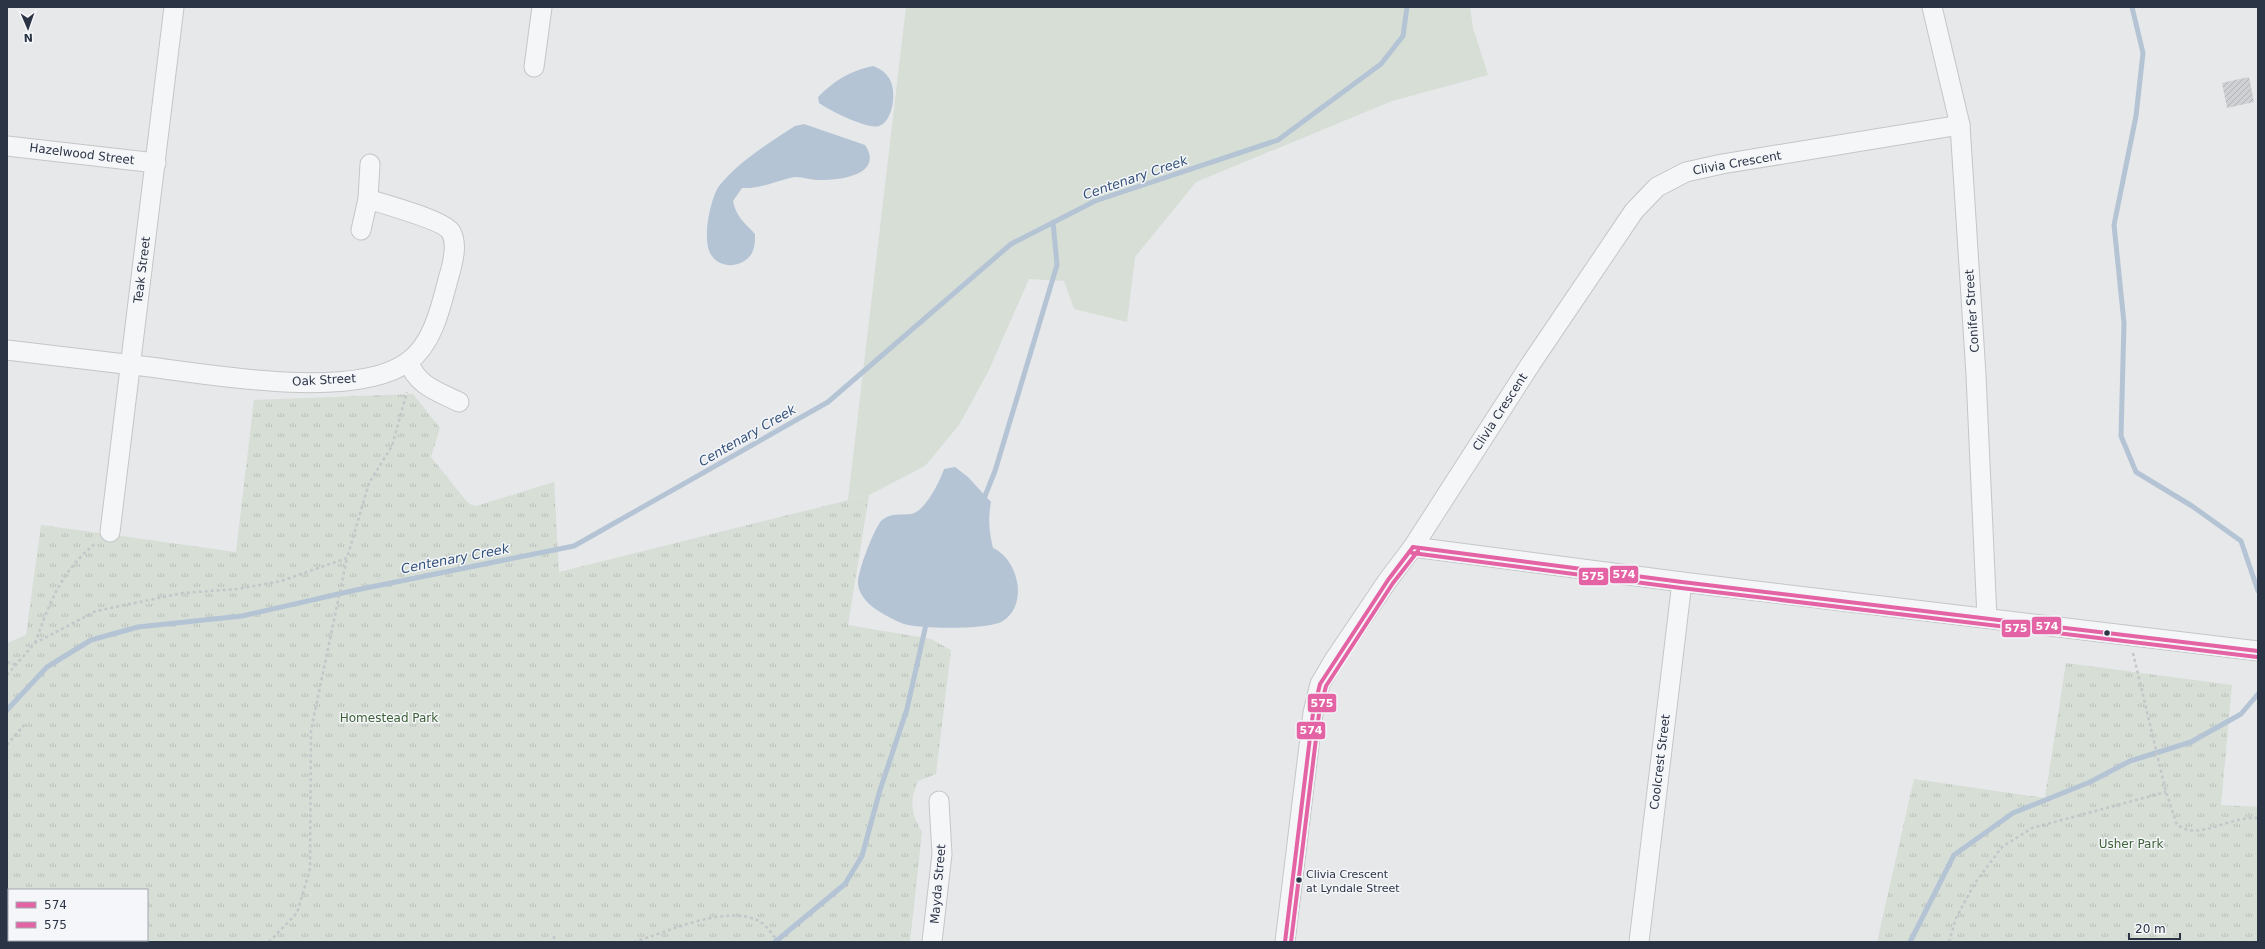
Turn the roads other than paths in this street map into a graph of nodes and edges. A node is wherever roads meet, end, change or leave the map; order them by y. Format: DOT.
graph roads {
  1 [pos="174,7"];
  2 [pos="542,7"];
  3 [pos="1932,7"];
  4 [pos="534,67"];
  5 [pos="1960,125"];
  6 [pos="7,146"];
  7 [pos="156,163"];
  8 [pos="370,164"];
  9 [pos="368,199"];
  10 [pos="361,230"];
  11 [pos="7,350"];
  12 [pos="130,365"];
  13 [pos="410,366"];
  14 [pos="459,402"];
  15 [pos="110,532"];
  16 [pos="1413,547"];
  17 [pos="1682,582"];
  18 [pos="1987,618"];
  19 [pos="2258,651"];
  20 [pos="939,801"];
  21 [pos="932,942"];
  22 [pos="1285,942"];
  23 [pos="1638,942"];
  1 -- 7 [label="street, Teak Street"];
  2 -- 4 [label="street"];
  3 -- 5 [label="street, Conifer Street"];
  5 -- 16 [label="street, Clivia Crescent"];
  5 -- 18 [label="street, Conifer Street"];
  6 -- 7 [label="street, Hazelwood Street"];
  7 -- 12 [label="street, Teak Street"];
  8 -- 9 [label="street"];
  9 -- 10 [label="street"];
  9 -- 13 [label="street, Oak Street"];
  11 -- 12 [label="street, Oak Street"];
  12 -- 13 [label="street, Oak Street"];
  12 -- 15 [label="street, Teak Street"];
  13 -- 14 [label="street"];
  16 -- 17 [label="street"];
  16 -- 22 [label="street, Clivia Crescent"];
  17 -- 18 [label="street"];
  17 -- 23 [label="street, Coolcrest Street"];
  18 -- 19 [label="street"];
  20 -- 21 [label="street, Mayda Street"];
}
